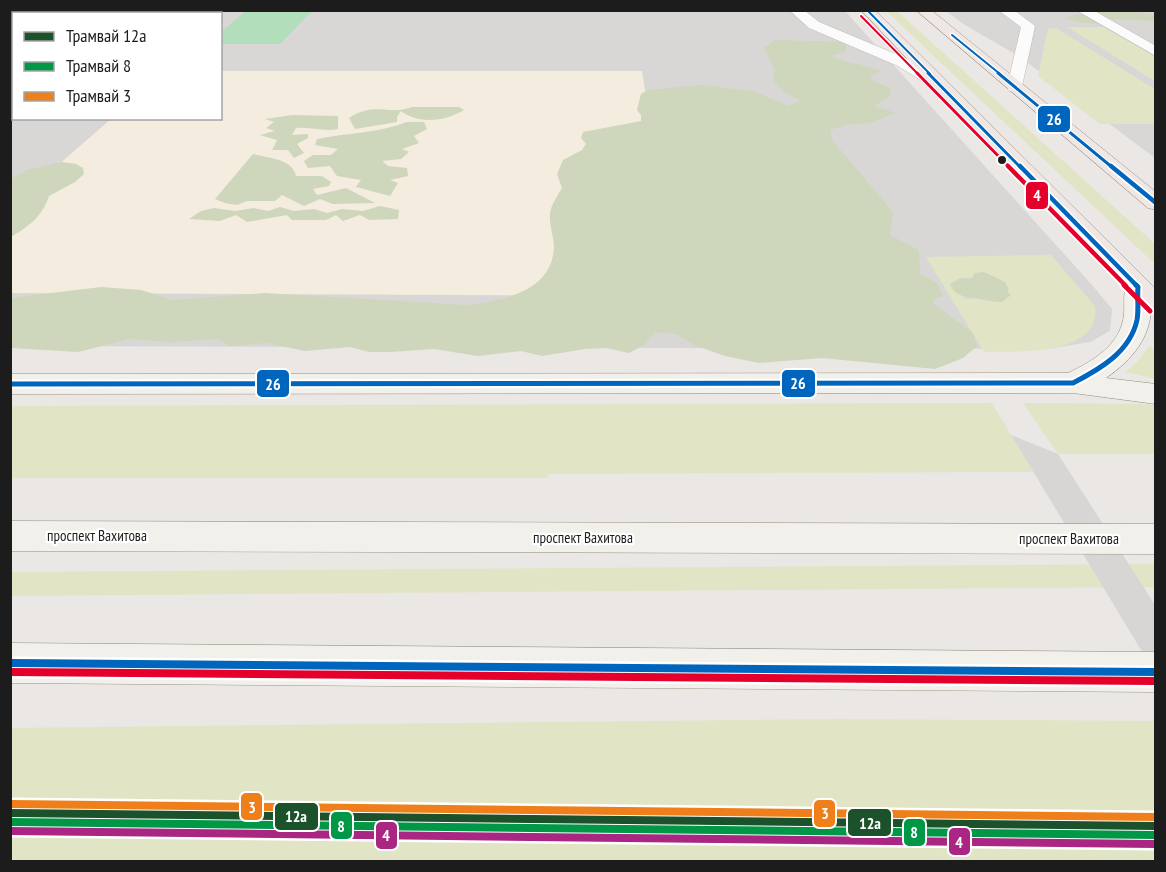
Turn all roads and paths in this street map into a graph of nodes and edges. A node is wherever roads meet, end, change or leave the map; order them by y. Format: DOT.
graph roads {
  1 [pos="795,10"];
  2 [pos="867,10"];
  3 [pos="922,10"];
  4 [pos="1004,10"];
  5 [pos="1082,10"];
  6 [pos="1155,52"];
  7 [pos="941,85"];
  8 [pos="1015,87"];
  9 [pos="1155,203"];
  10 [pos="1147,296"];
  11 [pos="1073,382"];
  12 [pos="10,384"];
  13 [pos="1155,394"];
  14 [pos="10,536"];
  15 [pos="1155,539"];
  16 [pos="10,663"];
  17 [pos="1155,672"];
  1 -- 7 [label="street"];
  2 -- 7 [label="main road"];
  3 -- 8 [label="main road"];
  4 -- 8 [label="street"];
  5 -- 6 [label="street"];
  7 -- 10 [label="main road"];
  8 -- 9 [label="main road"];
  10 -- 11 [label="main road"];
  11 -- 12 [label="main road"];
  11 -- 13 [label="main road"];
  14 -- 15 [label="main road, проспект Вахитова"];
  16 -- 17 [label="main road"];
}
